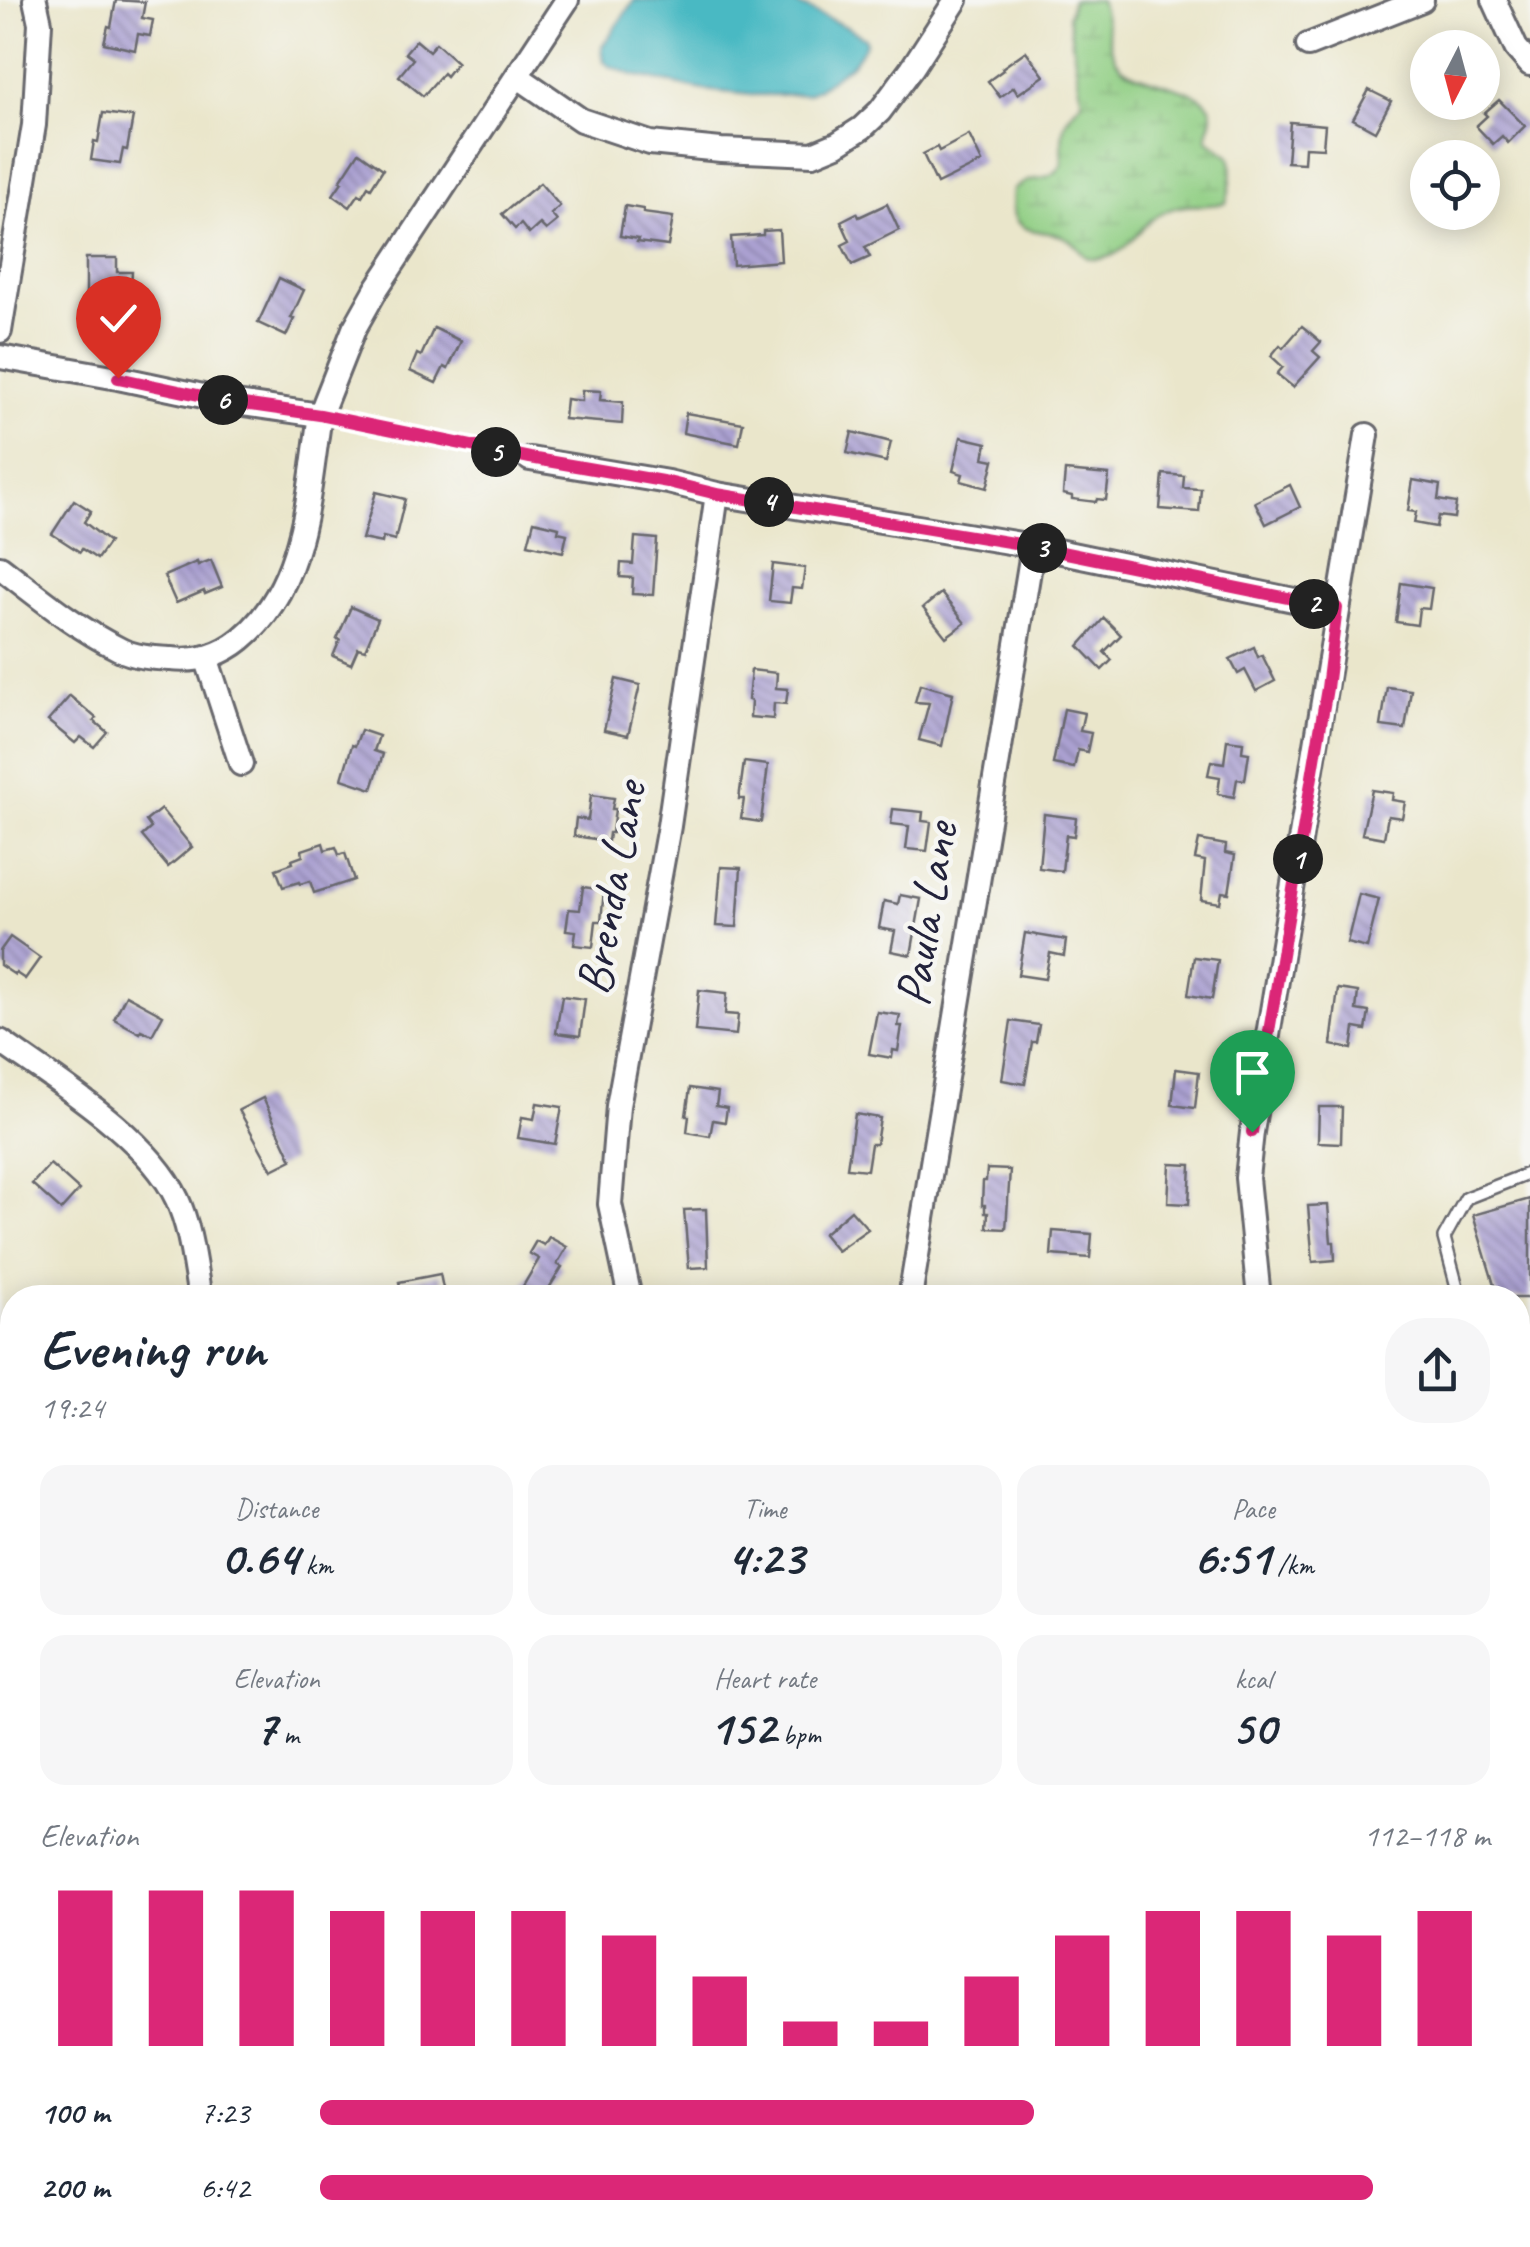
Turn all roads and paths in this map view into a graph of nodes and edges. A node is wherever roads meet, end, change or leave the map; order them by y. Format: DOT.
graph roads {
  1 [pos="35,0"];
  2 [pos="567,0"];
  3 [pos="956,0"];
  4 [pos="1422,0"];
  5 [pos="1494,0"];
  6 [pos="1308,45"];
  7 [pos="1530,64"];
  8 [pos="517,76"];
  9 [pos="0,331"];
  10 [pos="0,357"];
  11 [pos="320,415"];
  12 [pos="1367,435"];
  13 [pos="530,458"];
  14 [pos="717,494"];
  15 [pos="1032,546"];
  16 [pos="0,567"];
  17 [pos="1337,608"];
  18 [pos="206,657"];
  19 [pos="241,764"];
  20 [pos="0,1041"];
  21 [pos="1530,1174"];
  22 [pos="198,1285"];
  23 [pos="627,1285"];
  24 [pos="912,1285"];
  25 [pos="1258,1285"];
  26 [pos="1457,1285"];
  1 -- 9 [label="street"];
  2 -- 8 [label="street"];
  3 -- 8 [label="street"];
  4 -- 6 [label="street"];
  5 -- 7 [label="street"];
  8 -- 11 [label="street"];
  10 -- 11 [label="street"];
  11 -- 13 [label="path"];
  11 -- 18 [label="street"];
  12 -- 17 [label="street"];
  13 -- 14 [label="street"];
  14 -- 15 [label="street"];
  14 -- 23 [label="street, Brenda Lane"];
  15 -- 17 [label="street"];
  15 -- 24 [label="street, Paula Lane"];
  16 -- 18 [label="street"];
  17 -- 25 [label="street"];
  18 -- 19 [label="street"];
  20 -- 22 [label="street"];
  21 -- 26 [label="lane"];
}
